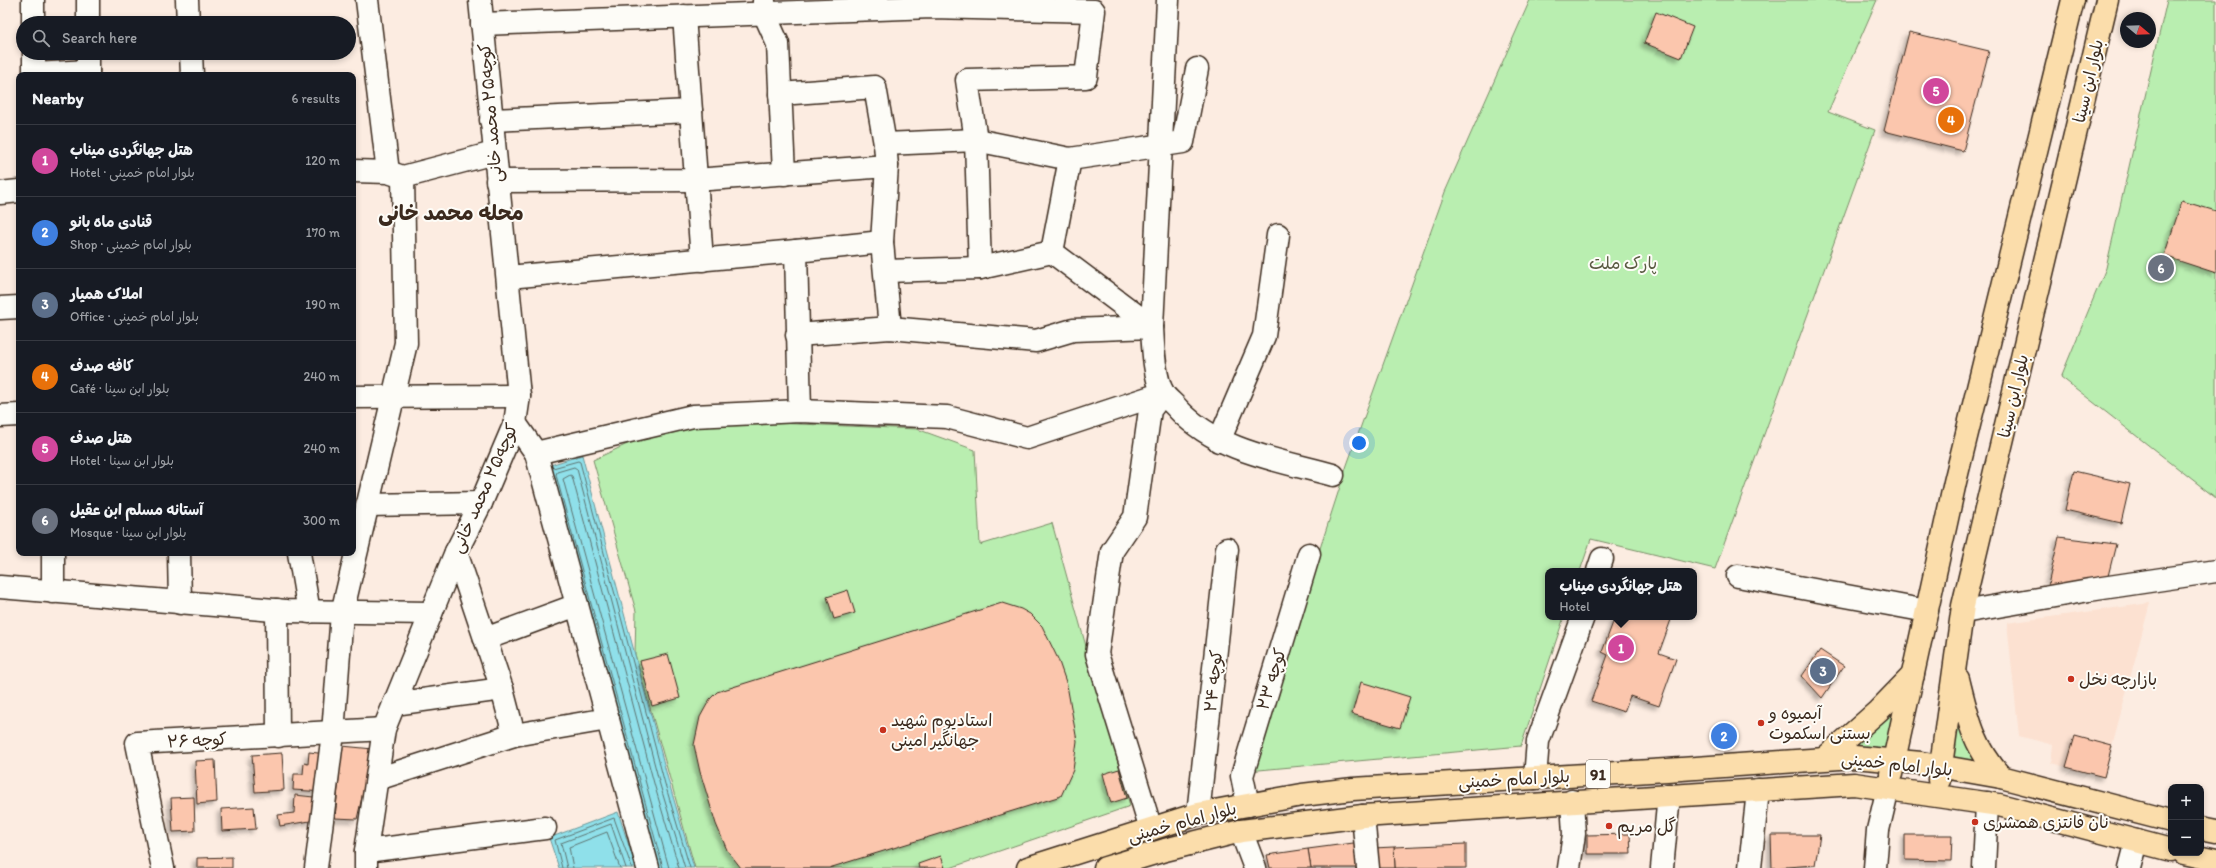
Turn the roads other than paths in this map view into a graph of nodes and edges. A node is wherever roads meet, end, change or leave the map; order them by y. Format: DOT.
graph roads {
  1 [pos="33,0"];
  2 [pos="88,0"];
  3 [pos="187,0"];
  4 [pos="367,0"];
  5 [pos="480,0"];
  6 [pos="1168,0"];
  7 [pos="2073,0"];
  8 [pos="2108,0"];
  9 [pos="764,7"];
  10 [pos="674,11"];
  11 [pos="33,16"];
  12 [pos="88,16"];
  13 [pos="188,16"];
  14 [pos="482,24"];
  15 [pos="34,60"];
  16 [pos="191,60"];
  17 [pos="88,66"];
  18 [pos="1197,69"];
  19 [pos="34,72"];
  20 [pos="52,72"];
  21 [pos="192,72"];
  22 [pos="780,94"];
  23 [pos="690,111"];
  24 [pos="491,120"];
  25 [pos="976,140"];
  26 [pos="885,144"];
  27 [pos="1160,146"];
  28 [pos="494,153"];
  29 [pos="1070,159"];
  30 [pos="887,166"];
  31 [pos="356,171"];
  32 [pos="784,174"];
  33 [pos="395,175"];
  34 [pos="695,180"];
  35 [pos="496,181"];
  36 [pos="16,191"];
  37 [pos="0,193"];
  38 [pos="1278,235"];
  39 [pos="882,242"];
  40 [pos="796,252"];
  41 [pos="1052,252"];
  42 [pos="702,260"];
  43 [pos="980,268"];
  44 [pos="886,271"];
  45 [pos="508,277"];
  46 [pos="16,307"];
  47 [pos="0,308"];
  48 [pos="1152,327"];
  49 [pos="890,328"];
  50 [pos="797,335"];
  51 [pos="1163,393"];
  52 [pos="519,396"];
  53 [pos="356,397"];
  54 [pos="392,398"];
  55 [pos="800,411"];
  56 [pos="16,414"];
  57 [pos="0,416"];
  58 [pos="514,423"];
  59 [pos="1219,441"];
  60 [pos="536,453"];
  61 [pos="1333,475"];
  62 [pos="481,504"];
  63 [pos="367,505"];
  64 [pos="1227,549"];
  65 [pos="456,552"];
  66 [pos="356,553"];
  67 [pos="1309,554"];
  68 [pos="53,556"];
  69 [pos="179,556"];
  70 [pos="300,556"];
  71 [pos="355,556"];
  72 [pos="2216,571"];
  73 [pos="1738,576"];
  74 [pos="0,587"];
  75 [pos="53,592"];
  76 [pos="180,603"];
  77 [pos="577,604"];
  78 [pos="278,610"];
  79 [pos="1927,611"];
  80 [pos="309,612"];
  81 [pos="1963,612"];
  82 [pos="342,613"];
  83 [pos="431,613"];
  84 [pos="1581,620"];
  85 [pos="485,639"];
  86 [pos="1955,668"];
  87 [pos="1913,675"];
  88 [pos="502,689"];
  89 [pos="394,704"];
  90 [pos="608,719"];
  91 [pos="384,729"];
  92 [pos="333,733"];
  93 [pos="514,735"];
  94 [pos="278,736"];
  95 [pos="1824,758"];
  96 [pos="1894,760"];
  97 [pos="1941,767"];
  98 [pos="2001,777"];
  99 [pos="1535,778"];
  100 [pos="377,779"];
  101 [pos="1888,788"];
  102 [pos="1758,790"];
  103 [pos="1669,795"];
  104 [pos="1937,795"];
  105 [pos="1572,801"];
  106 [pos="1987,803"];
  107 [pos="1248,805"];
  108 [pos="1198,814"];
  109 [pos="1363,816"];
  110 [pos="2168,820"];
  111 [pos="545,828"];
  112 [pos="1151,829"];
  113 [pos="2204,829"];
  114 [pos="1241,831"];
  115 [pos="2216,831"];
  116 [pos="2137,841"];
  117 [pos="2168,849"];
  118 [pos="2198,856"];
  119 [pos="366,860"];
  120 [pos="2216,860"];
  121 [pos="163,868"];
  122 [pos="316,868"];
  123 [pos="648,868"];
  124 [pos="1028,868"];
  125 [pos="1105,868"];
  126 [pos="1255,868"];
  127 [pos="1368,868"];
  128 [pos="1569,868"];
  129 [pos="1662,868"];
  130 [pos="1750,868"];
  131 [pos="1875,868"];
  132 [pos="1984,868"];
  133 [pos="2130,868"];
  1 -- 11 [label="street"];
  2 -- 12 [label="street"];
  3 -- 13 [label="street"];
  4 -- 33 [label="street"];
  5 -- 14 [label="street, کوچه۲۵ محمد خانی"];
  6 -- 27 [label="street"];
  7 -- 79 [label="main road, بلوار ابن سینا"];
  8 -- 81 [label="main road, بلوار ابن سینا"];
  9 -- 10 [label="street"];
  9 -- 22 [label="street"];
  9 -- 25 [label="street"];
  10 -- 14 [label="street"];
  10 -- 23 [label="street"];
  14 -- 24 [label="street, کوچه۲۵ محمد خانی"];
  15 -- 19 [label="street"];
  16 -- 21 [label="street"];
  17 -- 20 [label="street"];
  18 -- 27 [label="street"];
  22 -- 26 [label="street"];
  22 -- 32 [label="street"];
  23 -- 24 [label="street"];
  23 -- 34 [label="street"];
  24 -- 28 [label="street, کوچه۲۵ محمد خانی"];
  25 -- 26 [label="street"];
  25 -- 29 [label="street"];
  25 -- 43 [label="street"];
  26 -- 30 [label="street"];
  27 -- 29 [label="street"];
  27 -- 48 [label="street"];
  28 -- 33 [label="street"];
  28 -- 35 [label="street, کوچه۲۵ محمد خانی"];
  29 -- 41 [label="street"];
  30 -- 32 [label="street"];
  30 -- 39 [label="street"];
  31 -- 33 [label="street"];
  32 -- 34 [label="street"];
  33 -- 54 [label="street"];
  34 -- 35 [label="street"];
  34 -- 42 [label="street"];
  35 -- 45 [label="street, کوچه۲۵ محمد خانی"];
  36 -- 37 [label="street"];
  38 -- 59 [label="street"];
  39 -- 40 [label="street"];
  39 -- 44 [label="street"];
  40 -- 42 [label="street"];
  40 -- 50 [label="street"];
  41 -- 43 [label="street"];
  41 -- 48 [label="street"];
  42 -- 45 [label="street"];
  43 -- 44 [label="street"];
  44 -- 49 [label="street"];
  45 -- 52 [label="street, کوچه۲۵ محمد خانی"];
  46 -- 47 [label="street"];
  48 -- 49 [label="street"];
  48 -- 51 [label="street"];
  49 -- 50 [label="street"];
  50 -- 55 [label="street"];
  51 -- 55 [label="street"];
  51 -- 59 [label="street"];
  51 -- 112 [label="street"];
  52 -- 54 [label="street"];
  52 -- 58 [label="street, کوچه۲۵ محمد خانی"];
  53 -- 54 [label="street"];
  54 -- 63 [label="street"];
  55 -- 60 [label="street"];
  56 -- 57 [label="street"];
  58 -- 60 [label="street"];
  58 -- 62 [label="street, کوچه۲۵ محمد خانی"];
  59 -- 61 [label="street"];
  60 -- 77 [label="street"];
  62 -- 63 [label="street"];
  62 -- 65 [label="street, کوچه۲۵ محمد خانی"];
  63 -- 66 [label="street"];
  64 -- 108 [label="street, کوچه ۲۴"];
  65 -- 83 [label="street, کوچه۲۵ محمد خانی"];
  65 -- 85 [label="street"];
  67 -- 107 [label="street, کوچه ۲۳"];
  68 -- 75 [label="street"];
  69 -- 76 [label="street"];
  70 -- 80 [label="street"];
  71 -- 82 [label="street"];
  72 -- 81 [label="street"];
  73 -- 79 [label="street"];
  74 -- 75 [label="street"];
  75 -- 76 [label="street"];
  76 -- 78 [label="street"];
  77 -- 85 [label="street"];
  77 -- 90 [label="street"];
  78 -- 80 [label="street"];
  78 -- 94 [label="street"];
  79 -- 87 [label="main road, بلوار ابن سینا"];
  80 -- 82 [label="street"];
  81 -- 86 [label="main road, بلوار ابن سینا"];
  82 -- 83 [label="street"];
  82 -- 92 [label="street"];
  83 -- 89 [label="street, کوچه۲۵ محمد خانی"];
  84 -- 99 [label="street"];
  85 -- 88 [label="street"];
  86 -- 97 [label="main road, بلوار ابن سینا"];
  86 -- 98 [label="main road"];
  87 -- 95 [label="main road"];
  87 -- 96 [label="main road, بلوار ابن سینا"];
  88 -- 89 [label="street"];
  88 -- 93 [label="street"];
  89 -- 91 [label="street, کوچه۲۵ محمد خانی"];
  90 -- 93 [label="street"];
  90 -- 123 [label="street"];
  91 -- 92 [label="street, کوچه ۲۶"];
  91 -- 100 [label="street, کوچه۲۵ محمد خانی"];
  92 -- 94 [label="street, کوچه ۲۶"];
  92 -- 122 [label="street"];
  93 -- 100 [label="street"];
  94 -- 121 [label="street, کوچه ۲۶"];
  95 -- 96 [label="main road, بلوار امام خمینی / 91"];
  95 -- 99 [label="main road, بلوار امام خمینی / 91"];
  96 -- 97 [label="main road, بلوار امام خمینی / 91"];
  96 -- 101 [label="main road, بلوار ابن سینا"];
  97 -- 98 [label="main road, بلوار امام خمینی / 91"];
  97 -- 104 [label="main road, بلوار ابن سینا"];
  98 -- 110 [label="main road, بلوار امام خمینی / 91"];
  99 -- 107 [label="main road, بلوار امام خمینی / 91"];
  100 -- 119 [label="street, کوچه۲۵ محمد خانی"];
  101 -- 102 [label="main road, بلوار امام خمینی / 91"];
  101 -- 104 [label="main road, بلوار امام خمینی / 91"];
  101 -- 131 [label="street"];
  102 -- 103 [label="main road, بلوار امام خمینی / 91"];
  102 -- 130 [label="street"];
  103 -- 105 [label="main road, بلوار امام خمینی / 91"];
  103 -- 129 [label="street"];
  104 -- 106 [label="main road, بلوار امام خمینی / 91"];
  105 -- 109 [label="main road, بلوار امام خمینی / 91"];
  105 -- 128 [label="street"];
  106 -- 116 [label="main road, بلوار امام خمینی / 91"];
  106 -- 132 [label="street"];
  107 -- 108 [label="main road, بلوار امام خمینی / 91"];
  108 -- 112 [label="main road, بلوار امام خمینی / 91"];
  109 -- 114 [label="main road, بلوار امام خمینی / 91"];
  109 -- 127 [label="street"];
  111 -- 119 [label="street"];
  112 -- 124 [label="main road, بلوار امام خمینی / 91"];
  113 -- 115 [label="main road"];
  114 -- 125 [label="main road, بلوار امام خمینی / 91"];
  114 -- 126 [label="street"];
  116 -- 117 [label="main road, بلوار امام خمینی / 91"];
  116 -- 133 [label="street"];
  118 -- 120 [label="main road"];
}
